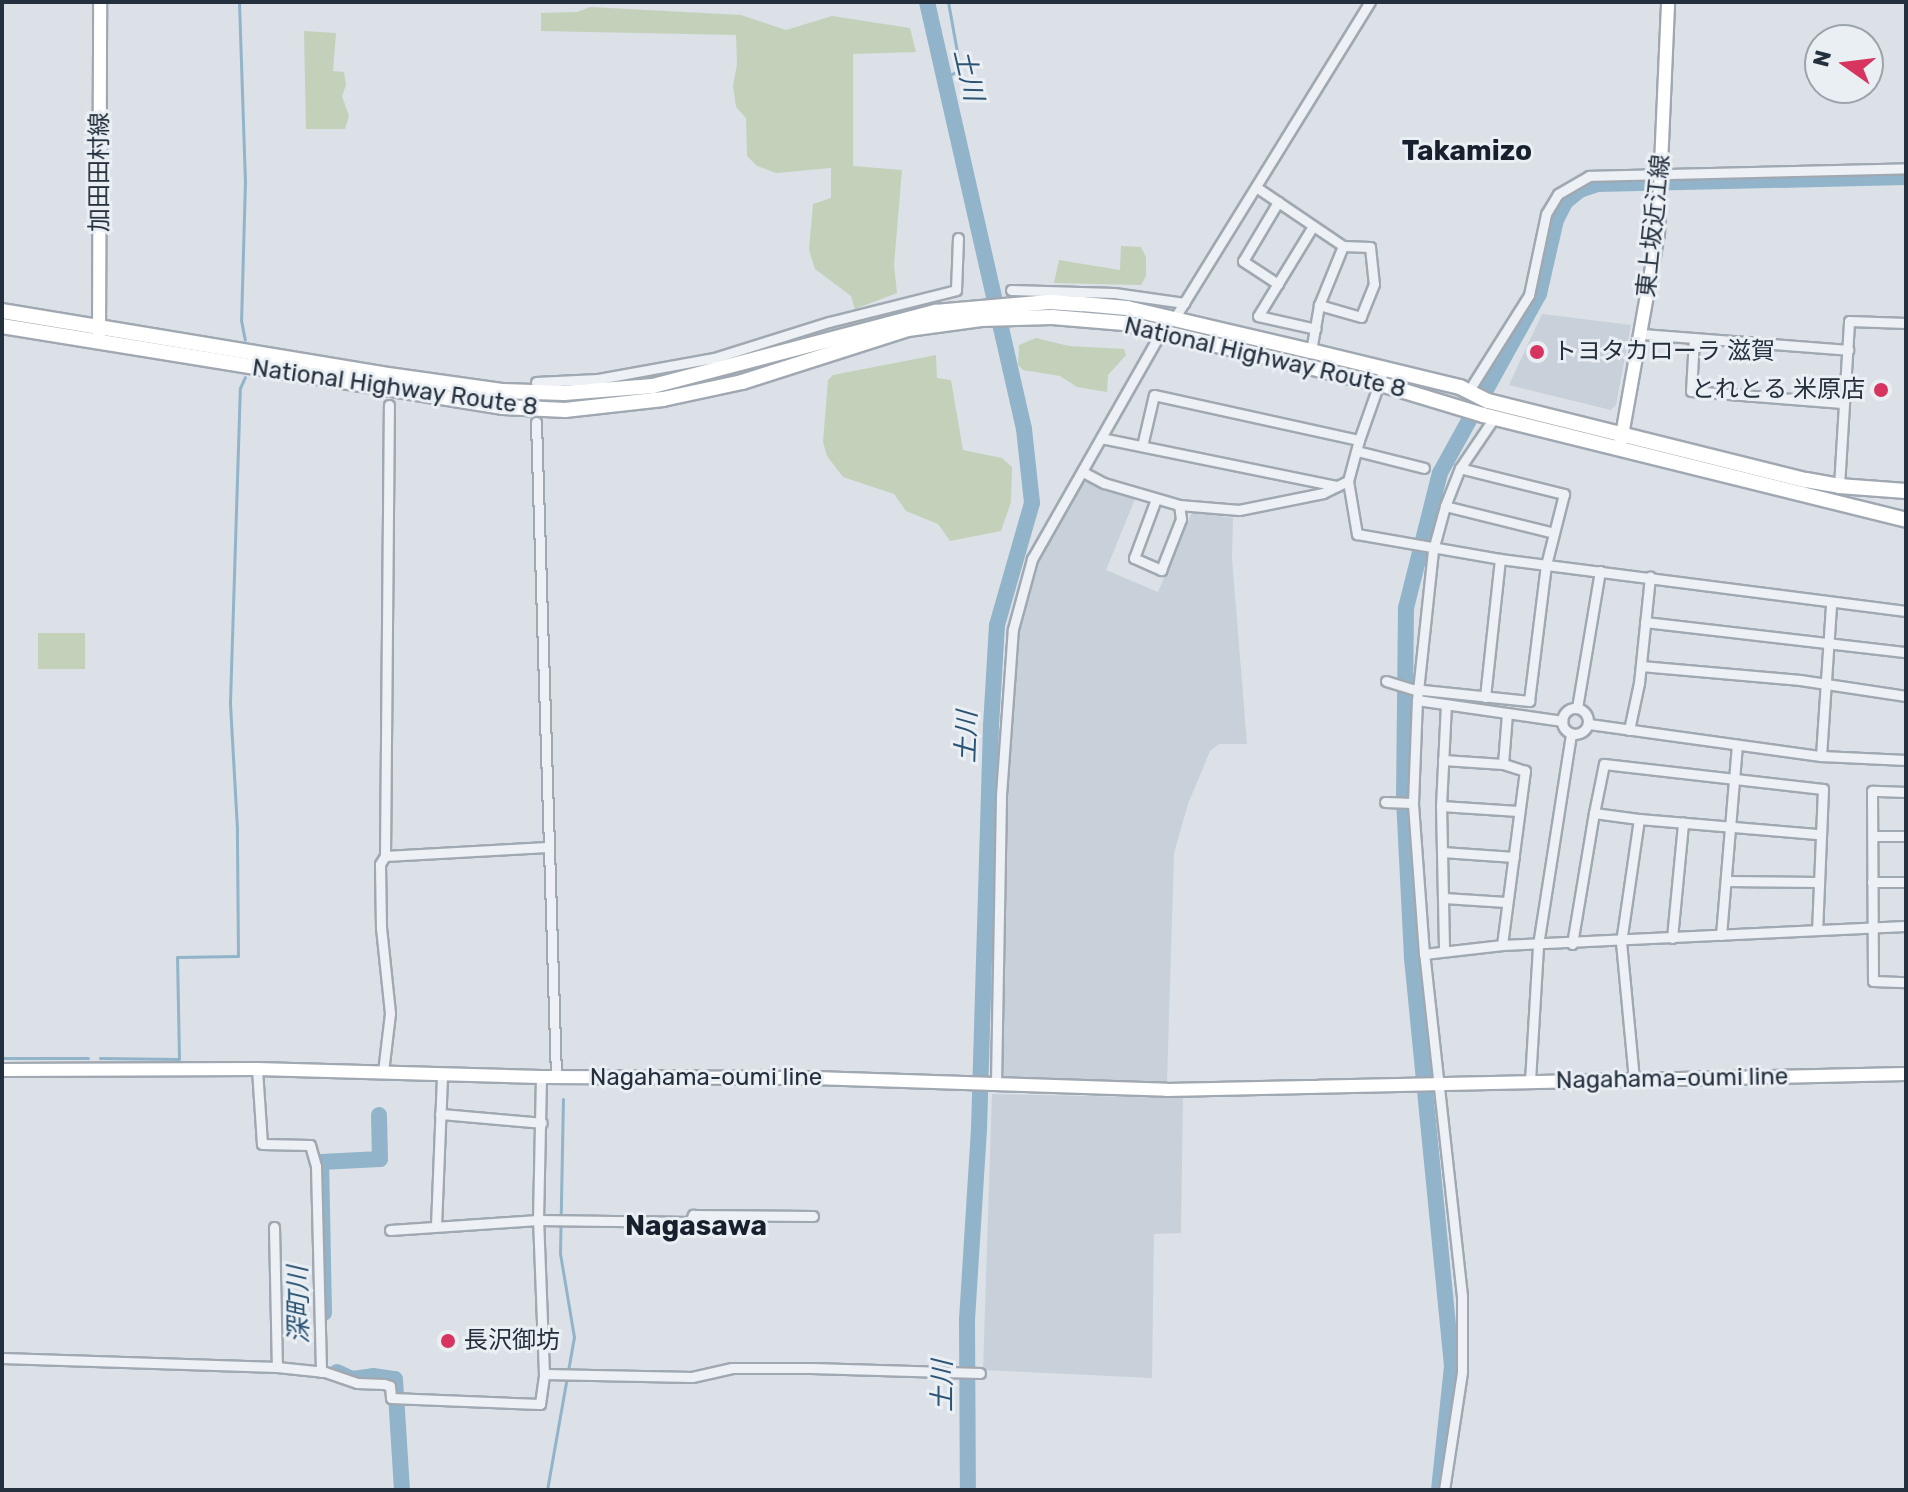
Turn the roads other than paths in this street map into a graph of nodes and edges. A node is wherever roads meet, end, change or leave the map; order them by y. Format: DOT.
graph roads {
  1 [pos="100,2"];
  2 [pos="1370,2"];
  3 [pos="1668,2"];
  4 [pos="1906,168"];
  5 [pos="1661,180"];
  6 [pos="1256,187"];
  7 [pos="1278,202"];
  8 [pos="1313,226"];
  9 [pos="958,238"];
  10 [pos="1343,246"];
  11 [pos="1278,284"];
  12 [pos="1011,290"];
  13 [pos="1184,303"];
  14 [pos="1319,305"];
  15 [pos="1051,310"];
  16 [pos="2,311"];
  17 [pos="1174,319"];
  18 [pos="1906,323"];
  19 [pos="2,326"];
  20 [pos="1316,329"];
  21 [pos="1162,330"];
  22 [pos="99,334"];
  23 [pos="1642,334"];
  24 [pos="1694,338"];
  25 [pos="1848,350"];
  26 [pos="1311,351"];
  27 [pos="1382,377"];
  28 [pos="536,382"];
  29 [pos="1466,386"];
  30 [pos="1843,403"];
  31 [pos="389,405"];
  32 [pos="1488,411"];
  33 [pos="536,422"];
  34 [pos="1101,438"];
  35 [pos="1621,441"];
  36 [pos="1142,446"];
  37 [pos="1358,446"];
  38 [pos="1424,468"];
  39 [pos="1460,468"];
  40 [pos="1083,472"];
  41 [pos="1348,481"];
  42 [pos="1338,486"];
  43 [pos="1839,486"];
  44 [pos="1906,491"];
  45 [pos="1156,499"];
  46 [pos="1179,505"];
  47 [pos="1445,506"];
  48 [pos="1906,520"];
  49 [pos="1554,533"];
  50 [pos="1431,549"];
  51 [pos="1500,559"];
  52 [pos="1546,565"];
  53 [pos="1600,571"];
  54 [pos="1650,577"];
  55 [pos="1831,604"];
  56 [pos="1906,611"];
  57 [pos="1645,622"];
  58 [pos="1828,644"];
  59 [pos="1906,652"];
  60 [pos="1641,666"];
  61 [pos="1388,682"];
  62 [pos="1825,684"];
  63 [pos="1416,693"];
  64 [pos="1906,696"];
  65 [pos="1485,697"];
  66 [pos="1446,704"];
  67 [pos="1577,708"];
  68 [pos="1507,713"];
  69 [pos="1562,721"];
  70 [pos="1589,724"];
  71 [pos="1629,730"];
  72 [pos="1571,734"];
  73 [pos="1737,745"];
  74 [pos="1821,756"];
  75 [pos="1443,760"];
  76 [pos="1906,760"];
  77 [pos="1503,764"];
  78 [pos="1733,779"];
  79 [pos="1906,792"];
  80 [pos="1385,802"];
  81 [pos="1413,803"];
  82 [pos="1441,806"];
  83 [pos="1518,811"];
  84 [pos="1594,813"];
  85 [pos="1639,819"];
  86 [pos="1683,823"];
  87 [pos="1729,828"];
  88 [pos="1819,834"];
  89 [pos="1873,836"];
  90 [pos="1906,836"];
  91 [pos="547,847"];
  92 [pos="1442,852"];
  93 [pos="385,856"];
  94 [pos="1514,857"];
  95 [pos="1726,881"];
  96 [pos="1818,882"];
  97 [pos="1872,882"];
  98 [pos="1906,882"];
  99 [pos="1444,898"];
  100 [pos="1506,902"];
  101 [pos="1906,926"];
  102 [pos="1873,927"];
  103 [pos="1817,930"];
  104 [pos="1721,935"];
  105 [pos="1672,938"];
  106 [pos="1621,942"];
  107 [pos="1572,944"];
  108 [pos="1502,945"];
  109 [pos="1538,945"];
  110 [pos="1444,950"];
  111 [pos="1424,954"];
  112 [pos="1906,982"];
  113 [pos="257,1069"];
  114 [pos="2,1070"];
  115 [pos="383,1072"];
  116 [pos="1906,1074"];
  117 [pos="442,1076"];
  118 [pos="541,1077"];
  119 [pos="556,1077"];
  120 [pos="1634,1079"];
  121 [pos="1530,1081"];
  122 [pos="994,1083"];
  123 [pos="1437,1084"];
  124 [pos="440,1114"];
  125 [pos="542,1123"];
  126 [pos="813,1216"];
  127 [pos="538,1220"];
  128 [pos="436,1226"];
  129 [pos="274,1227"];
  130 [pos="390,1230"];
  131 [pos="2,1358"];
  132 [pos="277,1367"];
  133 [pos="321,1372"];
  134 [pos="980,1373"];
  135 [pos="544,1374"];
  136 [pos="1444,1490"];
  1 -- 22 [label="main road, 加田田村線"];
  2 -- 6 [label="street"];
  3 -- 5 [label="main road, 東上坂近江線"];
  4 -- 5 [label="street"];
  5 -- 23 [label="main road, 東上坂近江線"];
  5 -- 29 [label="street"];
  6 -- 7 [label="street"];
  6 -- 13 [label="street"];
  7 -- 8 [label="street"];
  7 -- 11 [label="street"];
  8 -- 10 [label="street"];
  8 -- 11 [label="street"];
  9 -- 28 [label="street"];
  10 -- 14 [label="street"];
  10 -- 14 [label="street"];
  11 -- 20 [label="street"];
  12 -- 13 [label="street"];
  13 -- 17 [label="street"];
  14 -- 20 [label="street"];
  15 -- 17 [label="highway, National Highway Route 8"];
  15 -- 21 [label="highway, National Highway Route 8"];
  15 -- 22 [label="highway, National Highway Route 8"];
  16 -- 22 [label="highway, National Highway Route 8"];
  17 -- 26 [label="highway, National Highway Route 8"];
  18 -- 25 [label="street"];
  19 -- 22 [label="highway, National Highway Route 8"];
  20 -- 26 [label="street"];
  21 -- 27 [label="highway, National Highway Route 8"];
  21 -- 34 [label="street"];
  23 -- 24 [label="street"];
  23 -- 35 [label="main road, 東上坂近江線"];
  24 -- 25 [label="street"];
  24 -- 30 [label="street"];
  25 -- 30 [label="street"];
  26 -- 27 [label="highway, National Highway Route 8"];
  27 -- 29 [label="highway, National Highway Route 8"];
  27 -- 32 [label="highway, National Highway Route 8"];
  27 -- 37 [label="street"];
  29 -- 32 [label="highway, National Highway Route 8"];
  30 -- 43 [label="street"];
  31 -- 93 [label="street"];
  32 -- 35 [label="highway, National Highway Route 8"];
  32 -- 39 [label="street"];
  33 -- 91 [label="street"];
  34 -- 36 [label="street"];
  34 -- 40 [label="street"];
  35 -- 43 [label="highway, National Highway Route 8"];
  35 -- 48 [label="highway, National Highway Route 8"];
  36 -- 37 [label="street"];
  36 -- 42 [label="street"];
  37 -- 38 [label="street"];
  37 -- 41 [label="street"];
  39 -- 47 [label="street"];
  39 -- 49 [label="street"];
  40 -- 45 [label="street"];
  40 -- 122 [label="street"];
  41 -- 42 [label="street"];
  41 -- 50 [label="street"];
  42 -- 46 [label="street"];
  43 -- 44 [label="highway, National Highway Route 8"];
  45 -- 46 [label="street"];
  45 -- 46 [label="street"];
  47 -- 49 [label="street"];
  47 -- 50 [label="street"];
  49 -- 52 [label="street"];
  50 -- 51 [label="street"];
  50 -- 63 [label="street"];
  51 -- 52 [label="street"];
  51 -- 65 [label="street"];
  52 -- 53 [label="street"];
  52 -- 65 [label="street"];
  53 -- 54 [label="street"];
  53 -- 67 [label="street"];
  54 -- 55 [label="street"];
  54 -- 57 [label="street"];
  55 -- 56 [label="street"];
  55 -- 58 [label="street"];
  57 -- 58 [label="street"];
  57 -- 60 [label="street"];
  58 -- 59 [label="street"];
  58 -- 62 [label="street"];
  60 -- 62 [label="street"];
  60 -- 71 [label="street"];
  61 -- 63 [label="street"];
  62 -- 64 [label="street"];
  62 -- 74 [label="street"];
  63 -- 65 [label="street"];
  63 -- 66 [label="street"];
  63 -- 81 [label="street"];
  66 -- 68 [label="street"];
  66 -- 75 [label="street"];
  67 -- 69 [label="street"];
  67 -- 70 [label="street"];
  68 -- 69 [label="street"];
  68 -- 77 [label="street"];
  69 -- 72 [label="street"];
  70 -- 71 [label="street"];
  70 -- 72 [label="street"];
  71 -- 73 [label="street"];
  72 -- 109 [label="street"];
  73 -- 74 [label="street"];
  73 -- 78 [label="street"];
  74 -- 76 [label="street"];
  75 -- 77 [label="street"];
  75 -- 82 [label="street"];
  77 -- 83 [label="street"];
  78 -- 84 [label="street"];
  78 -- 87 [label="street"];
  78 -- 88 [label="street"];
  79 -- 89 [label="street"];
  80 -- 81 [label="street"];
  81 -- 111 [label="street"];
  82 -- 83 [label="street"];
  82 -- 92 [label="street"];
  83 -- 94 [label="street"];
  84 -- 85 [label="street"];
  84 -- 107 [label="street"];
  85 -- 86 [label="street"];
  85 -- 106 [label="street"];
  86 -- 87 [label="street"];
  86 -- 105 [label="street"];
  87 -- 88 [label="street"];
  87 -- 95 [label="street"];
  88 -- 96 [label="street"];
  89 -- 90 [label="street"];
  89 -- 97 [label="street"];
  91 -- 93 [label="street"];
  91 -- 119 [label="street"];
  92 -- 94 [label="street"];
  92 -- 99 [label="street"];
  93 -- 115 [label="street"];
  94 -- 100 [label="street"];
  95 -- 96 [label="street"];
  95 -- 104 [label="street"];
  96 -- 103 [label="street"];
  97 -- 98 [label="street"];
  97 -- 102 [label="street"];
  99 -- 100 [label="street"];
  99 -- 110 [label="street"];
  100 -- 108 [label="street"];
  101 -- 102 [label="street"];
  102 -- 103 [label="street"];
  102 -- 112 [label="street"];
  103 -- 104 [label="street"];
  104 -- 105 [label="street"];
  105 -- 106 [label="street"];
  106 -- 107 [label="street"];
  106 -- 120 [label="street"];
  107 -- 109 [label="street"];
  108 -- 109 [label="street"];
  108 -- 110 [label="street"];
  109 -- 121 [label="street"];
  110 -- 111 [label="street"];
  111 -- 123 [label="street"];
  113 -- 114 [label="main road, Nagahama-oumi line"];
  113 -- 115 [label="main road, Nagahama-oumi line"];
  113 -- 133 [label="street"];
  115 -- 117 [label="main road, Nagahama-oumi line"];
  116 -- 120 [label="main road, Nagahama-oumi line"];
  117 -- 118 [label="main road, Nagahama-oumi line"];
  117 -- 124 [label="street"];
  118 -- 119 [label="main road, Nagahama-oumi line"];
  118 -- 125 [label="street"];
  119 -- 122 [label="main road, Nagahama-oumi line"];
  120 -- 121 [label="main road, Nagahama-oumi line"];
  121 -- 123 [label="main road, Nagahama-oumi line"];
  122 -- 123 [label="main road, Nagahama-oumi line"];
  123 -- 136 [label="street"];
  124 -- 125 [label="street"];
  124 -- 128 [label="street"];
  125 -- 127 [label="street"];
  126 -- 127 [label="street"];
  127 -- 128 [label="street"];
  127 -- 135 [label="street"];
  128 -- 130 [label="street"];
  129 -- 132 [label="street"];
  131 -- 132 [label="street"];
  132 -- 133 [label="street"];
  133 -- 135 [label="street"];
  134 -- 135 [label="street"];
}
